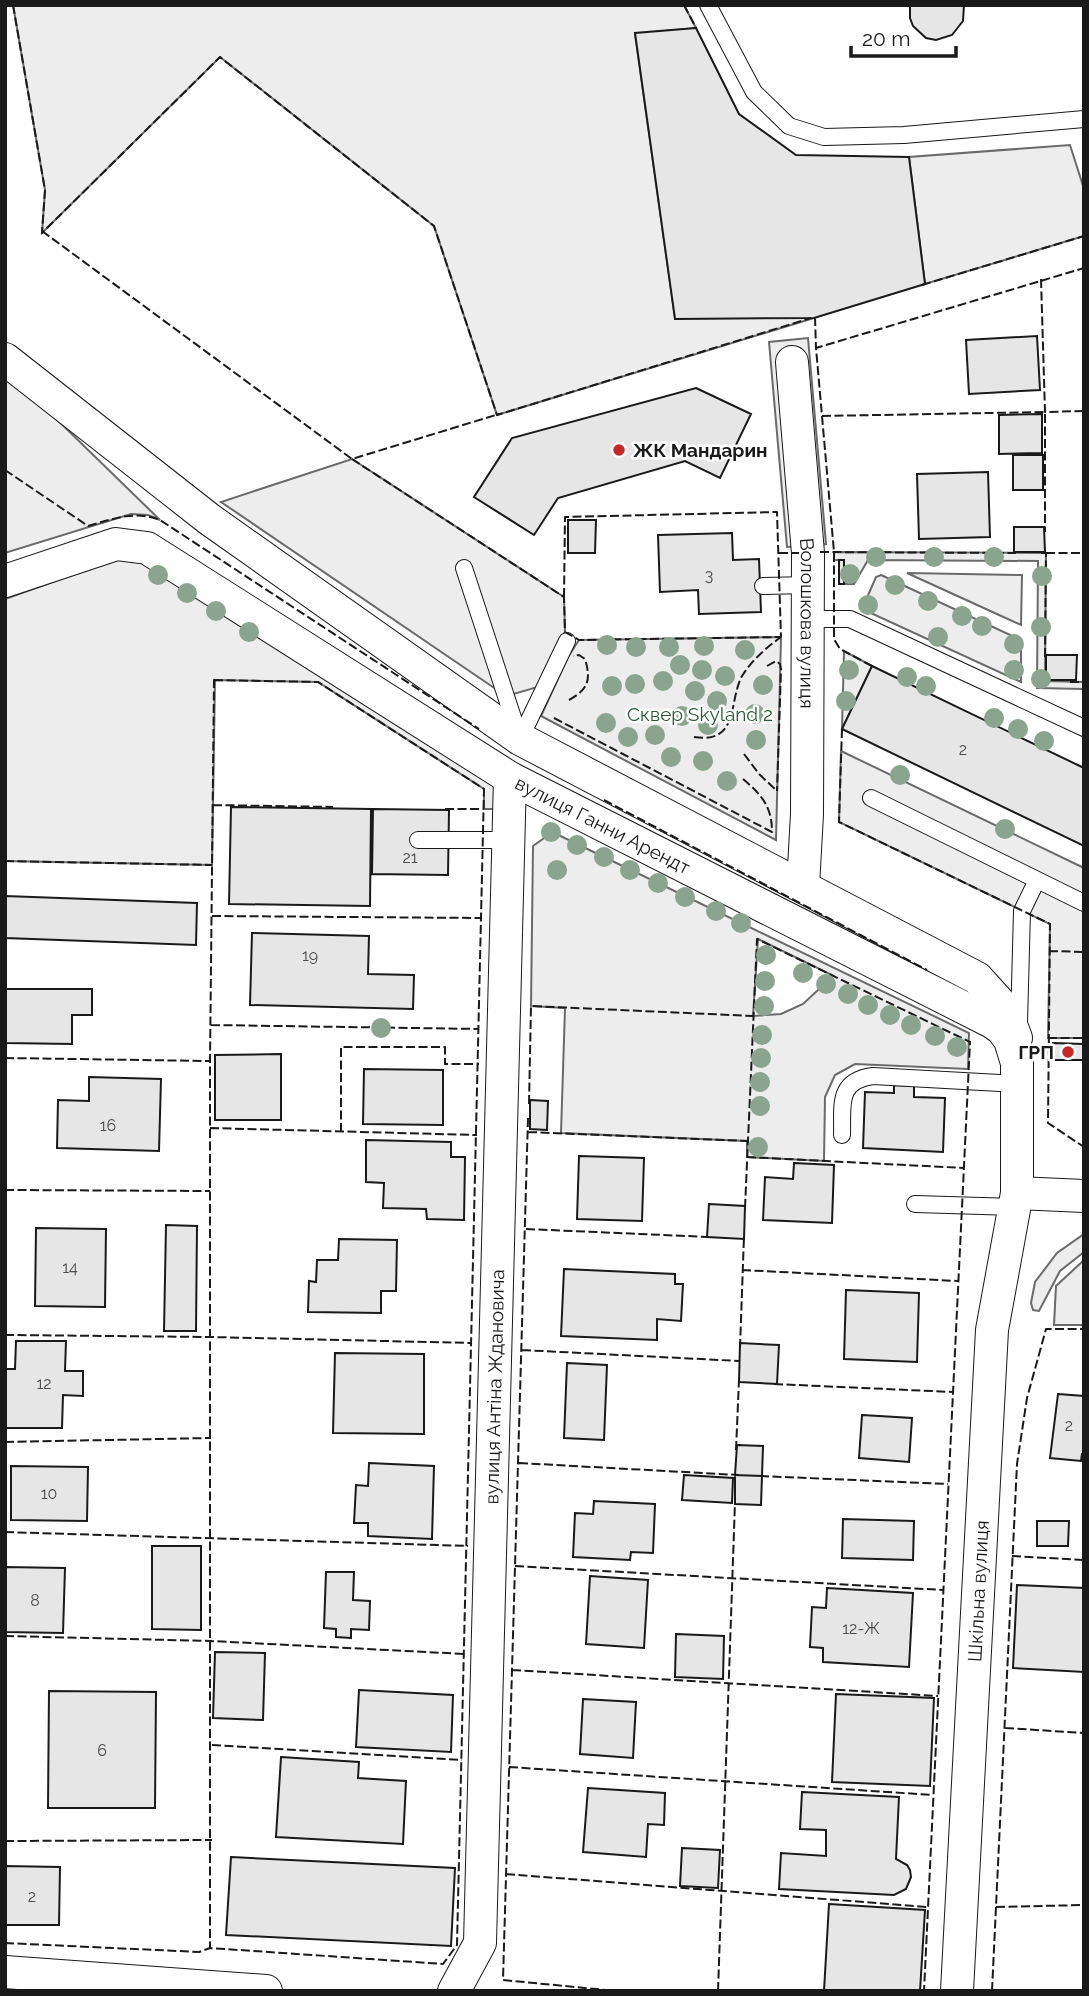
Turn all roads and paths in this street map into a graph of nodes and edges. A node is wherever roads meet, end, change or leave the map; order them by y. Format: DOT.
graph roads {
  1 [pos="708,5"];
  2 [pos="1084,119"];
  3 [pos="5,359"];
  4 [pos="792,362"];
  5 [pos="464,568"];
  6 [pos="5,581"];
  7 [pos="809,585"];
  8 [pos="763,586"];
  9 [pos="809,619"];
  10 [pos="567,641"];
  11 [pos="1084,728"];
  12 [pos="520,739"];
  13 [pos="510,778"];
  14 [pos="871,798"];
  15 [pos="418,840"];
  16 [pos="508,840"];
  17 [pos="1037,880"];
  18 [pos="803,886"];
  19 [pos="1084,903"];
  20 [pos="1018,1079"];
  21 [pos="842,1135"];
  22 [pos="1084,1196"];
  23 [pos="1016,1200"];
  24 [pos="915,1203"];
  25 [pos="5,1972"];
  26 [pos="266,1991"];
  27 [pos="454,1991"];
  28 [pos="957,1991"];
  1 -- 2 [label="lane"];
  3 -- 12 [label="street"];
  4 -- 7 [label="street, Волошкова вулиця"];
  5 -- 12 [label="lane"];
  6 -- 13 [label="street, вулиця Ганни Арендт"];
  7 -- 8 [label="lane"];
  7 -- 9 [label="street, Волошкова вулиця"];
  9 -- 11 [label="lane"];
  9 -- 18 [label="street, Волошкова вулиця"];
  10 -- 12 [label="lane"];
  12 -- 18 [label="street"];
  13 -- 16 [label="street, вулиця Антіна Ждановича"];
  13 -- 20 [label="street, вулиця Ганни Арендт"];
  14 -- 17 [label="lane"];
  15 -- 16 [label="lane"];
  16 -- 27 [label="street, вулиця Антіна Ждановича"];
  17 -- 19 [label="lane"];
  17 -- 20 [label="lane"];
  18 -- 20 [label="street"];
  20 -- 21 [label="lane"];
  20 -- 23 [label="street, вулиця Ганни Арендт"];
  22 -- 23 [label="street"];
  23 -- 24 [label="lane"];
  23 -- 28 [label="street, Шкільна вулиця"];
  25 -- 26 [label="street"];
}
